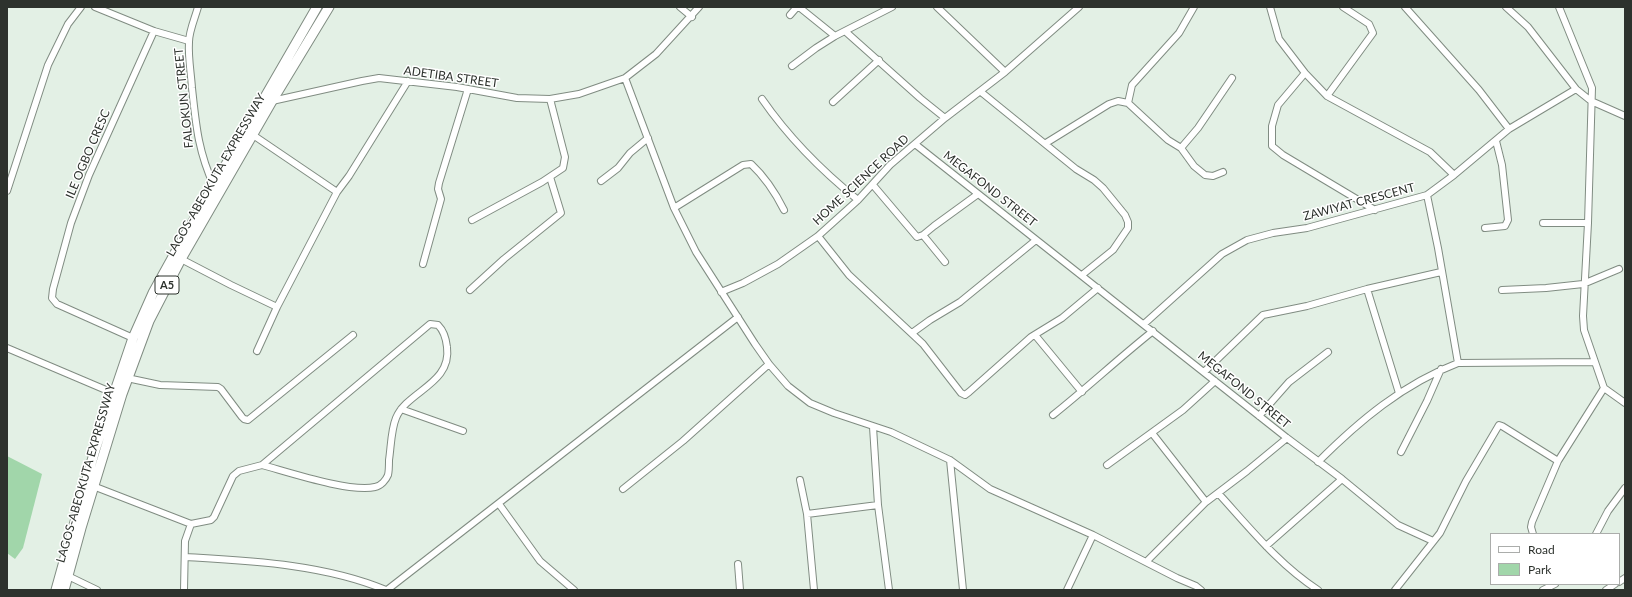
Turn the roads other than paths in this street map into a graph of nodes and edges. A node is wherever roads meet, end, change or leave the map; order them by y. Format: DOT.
graph roads {
  1 [pos="81,7"];
  2 [pos="95,7"];
  3 [pos="198,7"];
  4 [pos="317,7"];
  5 [pos="329,7"];
  6 [pos="680,7"];
  7 [pos="699,7"];
  8 [pos="798,7"];
  9 [pos="892,7"];
  10 [pos="937,7"];
  11 [pos="1079,7"];
  12 [pos="1194,7"];
  13 [pos="1270,7"];
  14 [pos="1343,7"];
  15 [pos="1405,7"];
  16 [pos="1506,7"];
  17 [pos="1559,7"];
  18 [pos="790,15"];
  19 [pos="692,17"];
  20 [pos="154,31"];
  21 [pos="846,32"];
  22 [pos="835,36"];
  23 [pos="188,41"];
  24 [pos="879,60"];
  25 [pos="792,66"];
  26 [pos="1006,72"];
  27 [pos="1305,72"];
  28 [pos="625,78"];
  29 [pos="1232,78"];
  30 [pos="408,81"];
  31 [pos="468,89"];
  32 [pos="1576,89"];
  33 [pos="981,92"];
  34 [pos="1326,96"];
  35 [pos="550,99"];
  36 [pos="762,99"];
  37 [pos="272,101"];
  38 [pos="1591,101"];
  39 [pos="833,102"];
  40 [pos="1128,103"];
  41 [pos="1625,116"];
  42 [pos="945,118"];
  43 [pos="1509,129"];
  44 [pos="253,135"];
  45 [pos="648,138"];
  46 [pos="1496,141"];
  47 [pos="1046,143"];
  48 [pos="915,144"];
  49 [pos="1181,148"];
  50 [pos="1223,172"];
  51 [pos="1454,175"];
  52 [pos="550,177"];
  53 [pos="601,181"];
  54 [pos="873,185"];
  55 [pos="214,186"];
  56 [pos="7,191"];
  57 [pos="338,192"];
  58 [pos="978,194"];
  59 [pos="1427,195"];
  60 [pos="858,200"];
  61 [pos="674,208"];
  62 [pos="784,210"];
  63 [pos="1375,210"];
  64 [pos="472,220"];
  65 [pos="1543,223"];
  66 [pos="1588,223"];
  67 [pos="1485,228"];
  68 [pos="923,235"];
  69 [pos="818,236"];
  70 [pos="1036,240"];
  71 [pos="181,259"];
  72 [pos="945,262"];
  73 [pos="423,264"];
  74 [pos="1620,269"];
  75 [pos="1441,272"];
  76 [pos="1082,275"];
  77 [pos="1583,284"];
  78 [pos="1098,288"];
  79 [pos="1367,289"];
  80 [pos="470,290"];
  81 [pos="1502,290"];
  82 [pos="721,292"];
  83 [pos="277,306"];
  84 [pos="738,317"];
  85 [pos="1144,324"];
  86 [pos="1153,331"];
  87 [pos="912,333"];
  88 [pos="353,335"];
  89 [pos="1035,335"];
  90 [pos="133,338"];
  91 [pos="7,348"];
  92 [pos="257,351"];
  93 [pos="1328,352"];
  94 [pos="1594,362"];
  95 [pos="1458,363"];
  96 [pos="768,364"];
  97 [pos="1442,369"];
  98 [pos="1204,372"];
  99 [pos="127,378"];
  100 [pos="1215,381"];
  101 [pos="1604,388"];
  102 [pos="1082,392"];
  103 [pos="113,393"];
  104 [pos="1399,393"];
  105 [pos="1625,394"];
  106 [pos="1623,402"];
  107 [pos="401,409"];
  108 [pos="1053,415"];
  109 [pos="1259,416"];
  110 [pos="872,427"];
  111 [pos="463,431"];
  112 [pos="1152,433"];
  113 [pos="1287,438"];
  114 [pos="1401,452"];
  115 [pos="950,460"];
  116 [pos="1558,461"];
  117 [pos="1318,462"];
  118 [pos="1107,464"];
  119 [pos="262,465"];
  120 [pos="1342,479"];
  121 [pos="800,480"];
  122 [pos="93,486"];
  123 [pos="1625,488"];
  124 [pos="623,489"];
  125 [pos="1218,493"];
  126 [pos="1206,502"];
  127 [pos="499,504"];
  128 [pos="878,505"];
  129 [pos="807,514"];
  130 [pos="191,524"];
  131 [pos="1533,533"];
  132 [pos="1597,533"];
  133 [pos="1093,535"];
  134 [pos="1433,541"];
  135 [pos="1266,546"];
  136 [pos="185,557"];
  137 [pos="1146,562"];
  138 [pos="738,564"];
  139 [pos="68,576"];
  140 [pos="1551,586"];
  141 [pos="56,590"];
  142 [pos="64,590"];
  143 [pos="97,590"];
  144 [pos="184,590"];
  145 [pos="386,590"];
  146 [pos="574,590"];
  147 [pos="740,590"];
  148 [pos="814,590"];
  149 [pos="889,590"];
  150 [pos="961,590"];
  151 [pos="1067,590"];
  152 [pos="1201,590"];
  153 [pos="1318,590"];
  154 [pos="1395,590"];
  155 [pos="1543,590"];
  1 -- 56 [label="street"];
  2 -- 20 [label="street"];
  3 -- 23 [label="street, FALOKUN STREET"];
  4 -- 55 [label="highway, LAGOS-ABEOKUTA EXPRESSWAY / A5"];
  5 -- 37 [label="highway, LAGOS-ABEOKUTA EXPRESSWAY / A5"];
  6 -- 19 [label="street"];
  7 -- 19 [label="street"];
  8 -- 18 [label="street"];
  8 -- 22 [label="street"];
  9 -- 21 [label="street"];
  10 -- 26 [label="street"];
  11 -- 26 [label="street, HOME SCIENCE ROAD"];
  12 -- 40 [label="street"];
  13 -- 27 [label="street"];
  14 -- 34 [label="street"];
  15 -- 43 [label="street"];
  16 -- 32 [label="street"];
  17 -- 38 [label="street"];
  19 -- 28 [label="street"];
  20 -- 23 [label="street"];
  20 -- 90 [label="street, ILE OGBO CRESC"];
  21 -- 22 [label="street"];
  21 -- 24 [label="street"];
  22 -- 25 [label="street"];
  23 -- 55 [label="street, FALOKUN STREET"];
  24 -- 39 [label="street"];
  24 -- 42 [label="street"];
  26 -- 33 [label="street, HOME SCIENCE ROAD"];
  27 -- 34 [label="street"];
  27 -- 63 [label="street"];
  28 -- 35 [label="street, ADETIBA STREET"];
  28 -- 45 [label="street"];
  29 -- 49 [label="street"];
  30 -- 31 [label="street, ADETIBA STREET"];
  30 -- 37 [label="street, ADETIBA STREET"];
  30 -- 57 [label="street"];
  31 -- 35 [label="street, ADETIBA STREET"];
  31 -- 73 [label="street"];
  32 -- 38 [label="street"];
  32 -- 43 [label="street, ZAWIYAT CRESCENT"];
  33 -- 42 [label="street, HOME SCIENCE ROAD"];
  33 -- 47 [label="street"];
  34 -- 51 [label="street"];
  35 -- 52 [label="street"];
  36 -- 60 [label="street"];
  37 -- 44 [label="highway, LAGOS-ABEOKUTA EXPRESSWAY / A5"];
  38 -- 41 [label="street"];
  38 -- 66 [label="street"];
  40 -- 47 [label="street"];
  40 -- 49 [label="street"];
  42 -- 48 [label="street, HOME SCIENCE ROAD"];
  43 -- 46 [label="street, ZAWIYAT CRESCENT"];
  44 -- 57 [label="street"];
  44 -- 71 [label="highway, LAGOS-ABEOKUTA EXPRESSWAY / A5"];
  45 -- 53 [label="street"];
  45 -- 61 [label="street"];
  46 -- 51 [label="street, ZAWIYAT CRESCENT"];
  46 -- 67 [label="street"];
  47 -- 76 [label="street"];
  48 -- 54 [label="street, HOME SCIENCE ROAD"];
  48 -- 58 [label="street, MEGAFOND STREET"];
  49 -- 50 [label="street"];
  51 -- 59 [label="street, ZAWIYAT CRESCENT"];
  52 -- 64 [label="street"];
  52 -- 80 [label="street"];
  54 -- 60 [label="street, HOME SCIENCE ROAD"];
  54 -- 68 [label="street"];
  55 -- 90 [label="highway, LAGOS-ABEOKUTA EXPRESSWAY / A5"];
  57 -- 83 [label="street"];
  58 -- 68 [label="street"];
  58 -- 70 [label="street, MEGAFOND STREET"];
  59 -- 63 [label="street, ZAWIYAT CRESCENT"];
  59 -- 75 [label="street"];
  60 -- 69 [label="street, HOME SCIENCE ROAD"];
  61 -- 62 [label="street"];
  61 -- 82 [label="street"];
  63 -- 85 [label="street, ZAWIYAT CRESCENT"];
  65 -- 66 [label="street"];
  66 -- 77 [label="street"];
  68 -- 72 [label="street"];
  69 -- 82 [label="street, HOME SCIENCE ROAD"];
  69 -- 87 [label="street"];
  70 -- 76 [label="street, MEGAFOND STREET"];
  70 -- 87 [label="street"];
  71 -- 83 [label="street"];
  71 -- 99 [label="highway, LAGOS-ABEOKUTA EXPRESSWAY / A5"];
  74 -- 77 [label="street"];
  75 -- 79 [label="street"];
  75 -- 95 [label="street"];
  76 -- 78 [label="street, MEGAFOND STREET"];
  77 -- 81 [label="street"];
  77 -- 94 [label="street"];
  78 -- 85 [label="street, MEGAFOND STREET"];
  78 -- 89 [label="street"];
  79 -- 98 [label="street"];
  79 -- 104 [label="street"];
  82 -- 84 [label="street"];
  83 -- 92 [label="street"];
  84 -- 96 [label="street"];
  84 -- 127 [label="street"];
  85 -- 86 [label="street, MEGAFOND STREET"];
  86 -- 98 [label="street, MEGAFOND STREET"];
  86 -- 102 [label="street"];
  87 -- 89 [label="street"];
  88 -- 99 [label="street"];
  89 -- 102 [label="street"];
  90 -- 103 [label="highway, LAGOS-ABEOKUTA EXPRESSWAY / A5"];
  91 -- 103 [label="street"];
  93 -- 109 [label="street"];
  94 -- 95 [label="street"];
  94 -- 101 [label="street"];
  95 -- 97 [label="street"];
  96 -- 110 [label="street"];
  96 -- 124 [label="street"];
  97 -- 104 [label="street"];
  97 -- 114 [label="street"];
  98 -- 100 [label="street, MEGAFOND STREET"];
  99 -- 122 [label="highway, LAGOS-ABEOKUTA EXPRESSWAY / A5"];
  100 -- 109 [label="street, MEGAFOND STREET"];
  100 -- 112 [label="street"];
  101 -- 106 [label="street"];
  101 -- 116 [label="street"];
  102 -- 108 [label="street"];
  103 -- 141 [label="highway, LAGOS-ABEOKUTA EXPRESSWAY / A5"];
  104 -- 117 [label="street"];
  105 -- 106 [label="street"];
  107 -- 111 [label="street"];
  107 -- 119 [label="street"];
  107 -- 119 [label="street"];
  109 -- 113 [label="street, MEGAFOND STREET"];
  110 -- 115 [label="street"];
  110 -- 128 [label="street"];
  112 -- 118 [label="street"];
  112 -- 126 [label="street"];
  113 -- 117 [label="street, MEGAFOND STREET"];
  113 -- 125 [label="street"];
  115 -- 133 [label="street"];
  115 -- 150 [label="street"];
  116 -- 131 [label="street"];
  116 -- 134 [label="street"];
  117 -- 120 [label="street, MEGAFOND STREET"];
  119 -- 130 [label="street"];
  120 -- 134 [label="street, MEGAFOND STREET"];
  120 -- 135 [label="street"];
  121 -- 129 [label="street"];
  122 -- 130 [label="street"];
  122 -- 139 [label="highway, LAGOS-ABEOKUTA EXPRESSWAY / A5"];
  123 -- 132 [label="street"];
  125 -- 126 [label="street"];
  125 -- 135 [label="street"];
  126 -- 137 [label="street"];
  127 -- 145 [label="street"];
  127 -- 146 [label="street"];
  128 -- 129 [label="street"];
  128 -- 149 [label="street"];
  129 -- 148 [label="street"];
  130 -- 136 [label="street"];
  133 -- 137 [label="street"];
  133 -- 151 [label="street"];
  134 -- 154 [label="street"];
  135 -- 153 [label="street"];
  136 -- 144 [label="street"];
  136 -- 145 [label="street"];
  137 -- 152 [label="street"];
  138 -- 147 [label="street"];
  139 -- 142 [label="highway, LAGOS-ABEOKUTA EXPRESSWAY / A5"];
  139 -- 143 [label="street"];
  140 -- 155 [label="street"];
}
